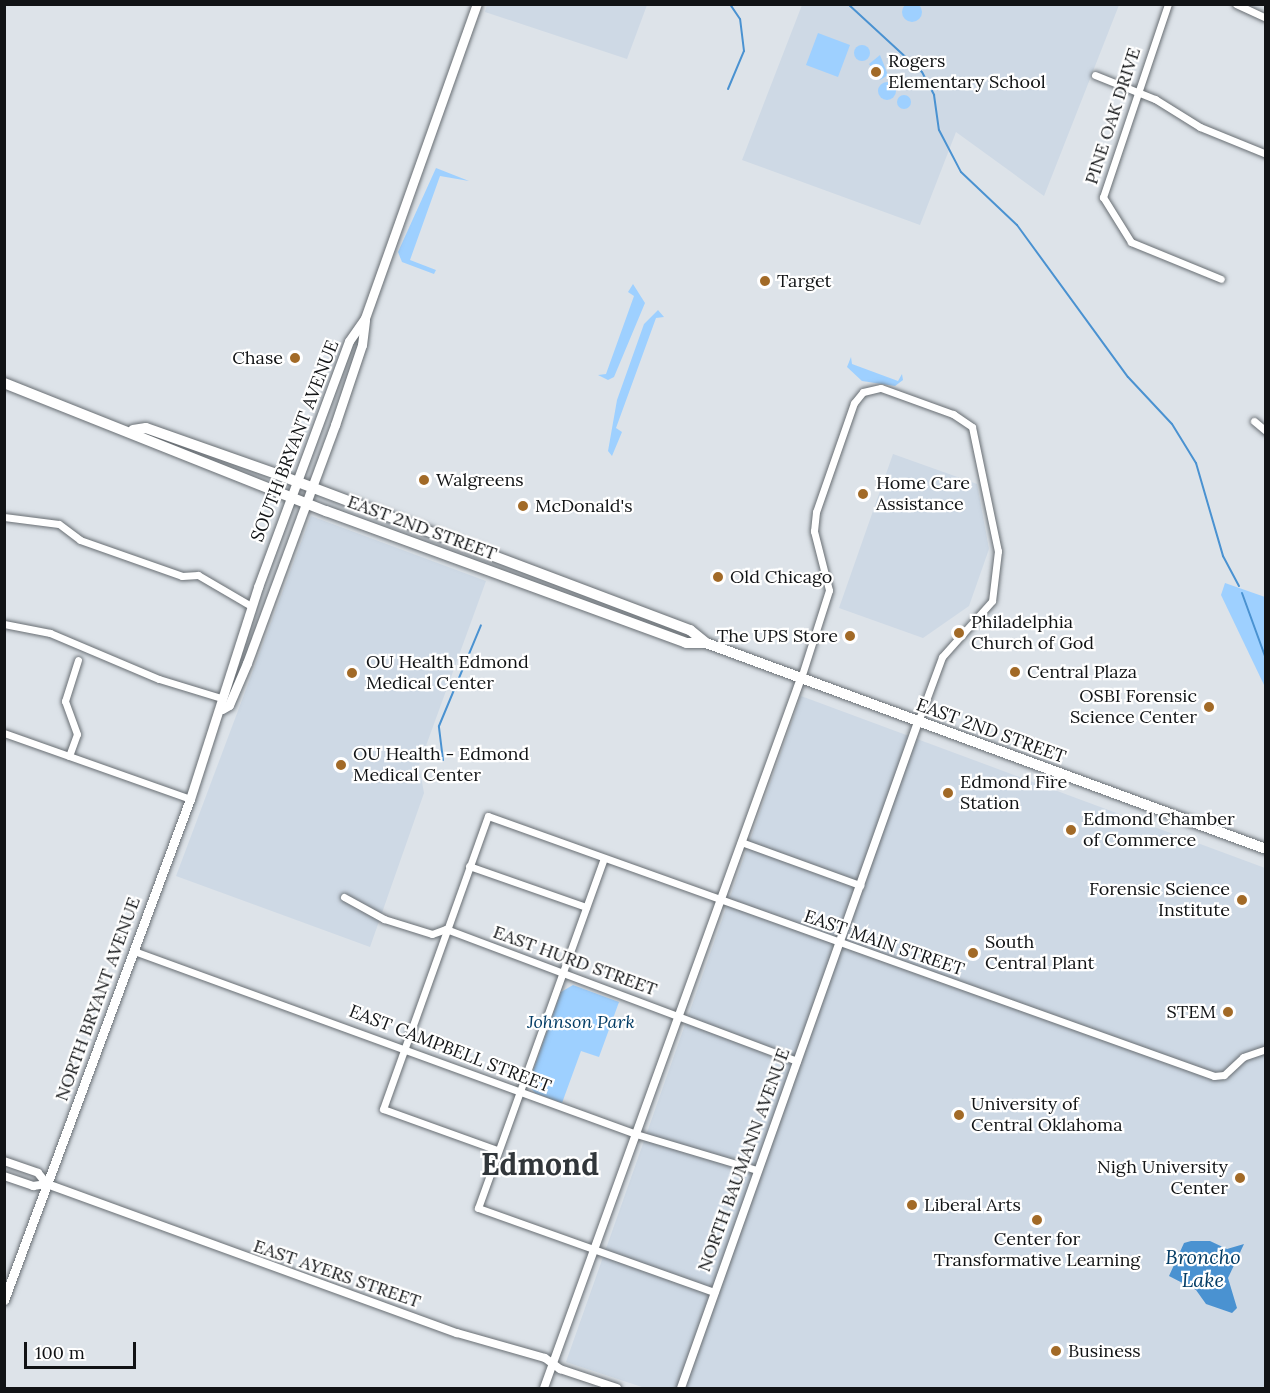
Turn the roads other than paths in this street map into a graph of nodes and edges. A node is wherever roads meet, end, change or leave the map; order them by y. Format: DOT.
graph roads {
  1 [pos="477,4"];
  2 [pos="1168,4"];
  3 [pos="1236,4"];
  4 [pos="1266,18"];
  5 [pos="1095,75"];
  6 [pos="1136,90"];
  7 [pos="1266,154"];
  8 [pos="1221,279"];
  9 [pos="365,318"];
  10 [pos="4,383"];
  11 [pos="1254,421"];
  12 [pos="132,430"];
  13 [pos="1266,431"];
  14 [pos="297,483"];
  15 [pos="311,488"];
  16 [pos="291,496"];
  17 [pos="305,502"];
  18 [pos="4,517"];
  19 [pos="470,548"];
  20 [pos="447,555"];
  21 [pos="251,606"];
  22 [pos="612,615"];
  23 [pos="656,618"];
  24 [pos="4,624"];
  25 [pos="706,643"];
  26 [pos="78,660"];
  27 [pos="801,678"];
  28 [pos="221,698"];
  29 [pos="222,709"];
  30 [pos="918,722"];
  31 [pos="4,733"];
  32 [pos="69,756"];
  33 [pos="190,799"];
  34 [pos="741,842"];
  35 [pos="1266,849"];
  36 [pos="604,858"];
  37 [pos="470,866"];
  38 [pos="860,885"];
  39 [pos="344,897"];
  40 [pos="720,901"];
  41 [pos="586,907"];
  42 [pos="446,930"];
  43 [pos="839,943"];
  44 [pos="134,951"];
  45 [pos="562,972"];
  46 [pos="680,1015"];
  47 [pos="404,1047"];
  48 [pos="1266,1049"];
  49 [pos="797,1060"];
  50 [pos="520,1092"];
  51 [pos="636,1134"];
  52 [pos="498,1150"];
  53 [pos="4,1161"];
  54 [pos="757,1170"];
  55 [pos="4,1176"];
  56 [pos="47,1184"];
  57 [pos="594,1250"];
  58 [pos="714,1292"];
  59 [pos="4,1300"];
  60 [pos="553,1364"];
  61 [pos="544,1389"];
  62 [pos="617,1389"];
  63 [pos="681,1389"];
  1 -- 9 [label="main road, SOUTH BRYANT AVENUE"];
  2 -- 6 [label="street, PINE OAK DRIVE"];
  3 -- 4 [label="street"];
  5 -- 6 [label="street"];
  6 -- 7 [label="street"];
  6 -- 8 [label="street, PINE OAK DRIVE"];
  9 -- 14 [label="main road, SOUTH BRYANT AVENUE"];
  9 -- 15 [label="main road"];
  10 -- 12 [label="main road, EAST 2ND STREET"];
  11 -- 13 [label="street"];
  12 -- 14 [label="main road, EAST 2ND STREET"];
  12 -- 16 [label="main road, EAST 2ND STREET"];
  14 -- 15 [label="main road, EAST 2ND STREET"];
  14 -- 16 [label="main road, SOUTH BRYANT AVENUE"];
  15 -- 17 [label="main road"];
  15 -- 19 [label="main road, EAST 2ND STREET"];
  16 -- 17 [label="main road, EAST 2ND STREET"];
  16 -- 21 [label="main road, SOUTH BRYANT AVENUE"];
  17 -- 20 [label="main road, EAST 2ND STREET"];
  17 -- 29 [label="main road"];
  18 -- 21 [label="street"];
  19 -- 20 [label="main road"];
  19 -- 23 [label="main road, EAST 2ND STREET"];
  20 -- 22 [label="main road, EAST 2ND STREET"];
  21 -- 28 [label="main road, SOUTH BRYANT AVENUE"];
  22 -- 23 [label="main road"];
  22 -- 25 [label="main road, EAST 2ND STREET"];
  23 -- 25 [label="main road, EAST 2ND STREET"];
  24 -- 28 [label="street"];
  25 -- 27 [label="main road, EAST 2ND STREET"];
  26 -- 32 [label="street"];
  27 -- 30 [label="main road, EAST 2ND STREET"];
  27 -- 30 [label="street"];
  27 -- 34 [label="street"];
  28 -- 29 [label="main road, SOUTH BRYANT AVENUE"];
  29 -- 33 [label="main road, NORTH BRYANT AVENUE"];
  30 -- 35 [label="main road, EAST 2ND STREET"];
  30 -- 38 [label="street, NORTH BAUMANN AVENUE"];
  31 -- 32 [label="street"];
  32 -- 33 [label="street"];
  33 -- 44 [label="main road, NORTH BRYANT AVENUE"];
  34 -- 38 [label="street"];
  34 -- 40 [label="street"];
  36 -- 37 [label="street, EAST MAIN STREET"];
  36 -- 40 [label="street, EAST MAIN STREET"];
  36 -- 41 [label="street"];
  37 -- 41 [label="street"];
  37 -- 42 [label="street"];
  38 -- 43 [label="street, NORTH BAUMANN AVENUE"];
  39 -- 42 [label="street, EAST HURD STREET"];
  40 -- 43 [label="street, EAST MAIN STREET"];
  40 -- 46 [label="street"];
  41 -- 45 [label="street"];
  42 -- 45 [label="street, EAST HURD STREET"];
  42 -- 47 [label="street"];
  43 -- 48 [label="street, EAST MAIN STREET"];
  43 -- 49 [label="street, NORTH BAUMANN AVENUE"];
  44 -- 47 [label="street, EAST CAMPBELL STREET"];
  44 -- 56 [label="main road, NORTH BRYANT AVENUE"];
  45 -- 46 [label="street, EAST HURD STREET"];
  45 -- 50 [label="street"];
  46 -- 49 [label="street, EAST HURD STREET"];
  46 -- 51 [label="street"];
  47 -- 50 [label="street, EAST CAMPBELL STREET"];
  47 -- 52 [label="street"];
  49 -- 54 [label="street, NORTH BAUMANN AVENUE"];
  50 -- 51 [label="street, EAST CAMPBELL STREET"];
  50 -- 52 [label="street"];
  51 -- 54 [label="street, EAST CAMPBELL STREET"];
  51 -- 57 [label="street"];
  52 -- 57 [label="street"];
  53 -- 56 [label="street"];
  54 -- 58 [label="street, NORTH BAUMANN AVENUE"];
  55 -- 56 [label="street"];
  56 -- 59 [label="main road, NORTH BRYANT AVENUE"];
  56 -- 60 [label="street, EAST AYERS STREET"];
  57 -- 58 [label="street"];
  57 -- 60 [label="street"];
  58 -- 63 [label="street, NORTH BAUMANN AVENUE"];
  60 -- 61 [label="street"];
  60 -- 62 [label="street, EAST AYERS STREET"];
}
